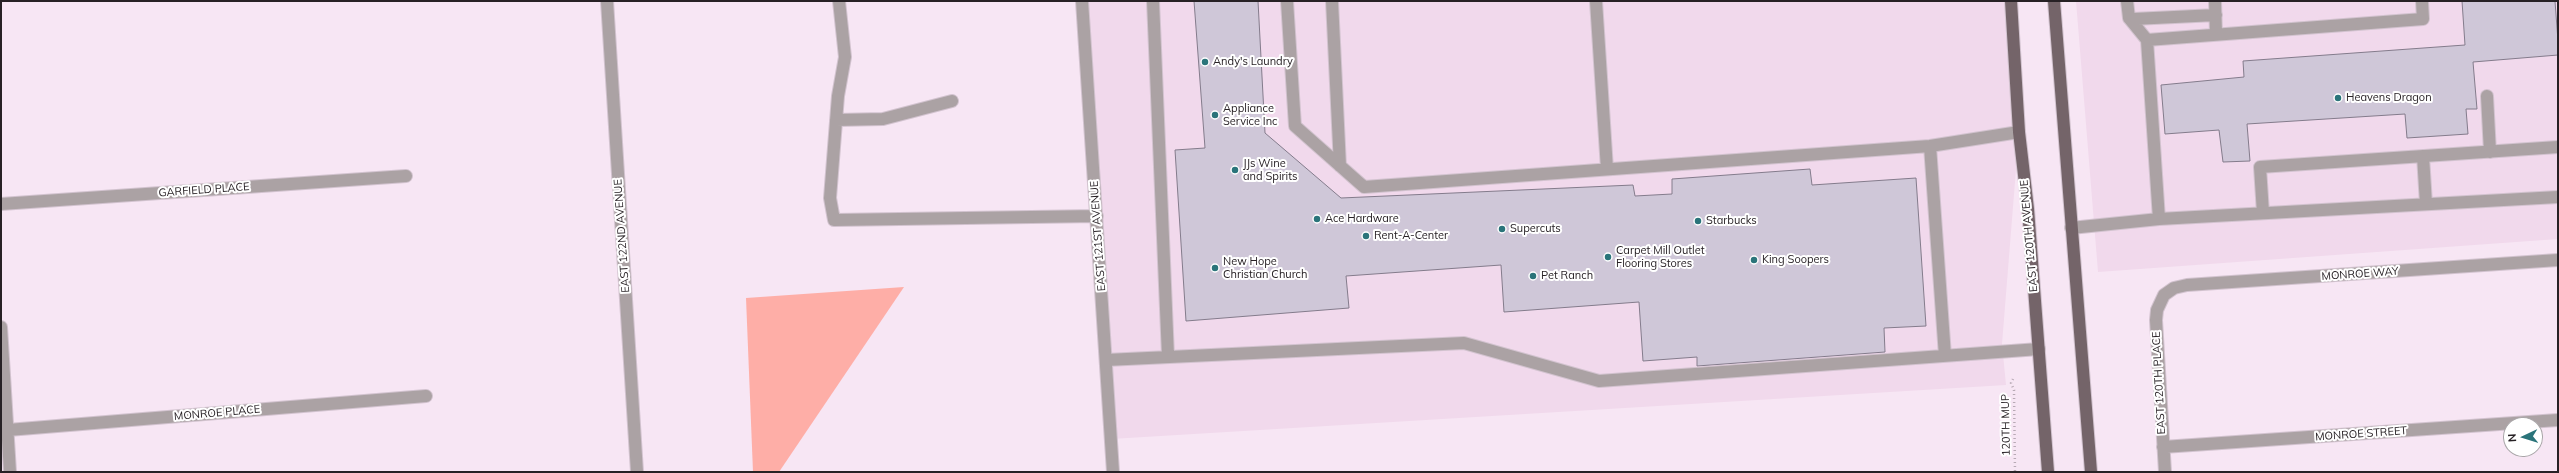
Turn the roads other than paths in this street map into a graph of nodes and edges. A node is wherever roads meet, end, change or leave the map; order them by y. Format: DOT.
graph roads {
  1 [pos="607,1"];
  2 [pos="839,1"];
  3 [pos="1082,1"];
  4 [pos="1153,1"];
  5 [pos="1287,1"];
  6 [pos="1332,1"];
  7 [pos="1596,1"];
  8 [pos="2011,1"];
  9 [pos="2054,1"];
  10 [pos="2127,1"];
  11 [pos="2215,1"];
  12 [pos="2422,1"];
  13 [pos="2216,15"];
  14 [pos="2129,18"];
  15 [pos="2216,34"];
  16 [pos="2147,40"];
  17 [pos="2487,96"];
  18 [pos="952,101"];
  19 [pos="836,120"];
  20 [pos="2019,132"];
  21 [pos="1930,146"];
  22 [pos="2558,147"];
  23 [pos="2490,152"];
  24 [pos="2423,156"];
  25 [pos="1340,166"];
  26 [pos="1607,169"];
  27 [pos="406,176"];
  28 [pos="2558,198"];
  29 [pos="1,204"];
  30 [pos="2426,204"];
  31 [pos="2263,213"];
  32 [pos="1097,216"];
  33 [pos="2159,219"];
  34 [pos="2071,228"];
  35 [pos="2558,260"];
  36 [pos="2164,295"];
  37 [pos="1,327"];
  38 [pos="2039,349"];
  39 [pos="1168,356"];
  40 [pos="1945,356"];
  41 [pos="1106,360"];
  42 [pos="426,396"];
  43 [pos="2558,420"];
  44 [pos="8,430"];
  45 [pos="2163,447"];
  46 [pos="10,472"];
  47 [pos="637,472"];
  48 [pos="1113,472"];
  49 [pos="2048,472"];
  50 [pos="2091,472"];
  51 [pos="2165,472"];
  1 -- 47 [label="street, EAST 122ND AVENUE"];
  2 -- 19 [label="street"];
  3 -- 32 [label="street, EAST 121ST AVENUE"];
  4 -- 39 [label="street"];
  5 -- 25 [label="street"];
  6 -- 25 [label="street"];
  7 -- 26 [label="street"];
  8 -- 20 [label="main road, EAST 120TH AVENUE"];
  9 -- 34 [label="main road"];
  10 -- 14 [label="street"];
  11 -- 13 [label="street"];
  12 -- 15 [label="street"];
  13 -- 14 [label="street"];
  13 -- 15 [label="street"];
  14 -- 16 [label="street"];
  15 -- 16 [label="street"];
  16 -- 33 [label="street"];
  17 -- 23 [label="street"];
  18 -- 19 [label="street"];
  19 -- 32 [label="street"];
  20 -- 21 [label="street"];
  20 -- 38 [label="main road, EAST 120TH AVENUE"];
  21 -- 26 [label="street"];
  21 -- 40 [label="street"];
  22 -- 23 [label="street"];
  23 -- 24 [label="street"];
  24 -- 30 [label="street"];
  24 -- 31 [label="street"];
  25 -- 26 [label="street"];
  27 -- 29 [label="street, GARFIELD PLACE"];
  28 -- 30 [label="street"];
  30 -- 31 [label="street"];
  31 -- 33 [label="street"];
  32 -- 41 [label="street, EAST 121ST AVENUE"];
  33 -- 34 [label="street"];
  34 -- 50 [label="main road"];
  35 -- 36 [label="street, MONROE WAY"];
  36 -- 45 [label="street, EAST 120TH PLACE"];
  37 -- 44 [label="street"];
  38 -- 40 [label="street"];
  38 -- 49 [label="main road, EAST 120TH AVENUE"];
  39 -- 40 [label="street"];
  39 -- 41 [label="street"];
  41 -- 48 [label="street, EAST 121ST AVENUE"];
  42 -- 44 [label="street, MONROE PLACE"];
  43 -- 45 [label="street, MONROE STREET"];
  44 -- 46 [label="street"];
  45 -- 51 [label="street, EAST 120TH PLACE"];
}
